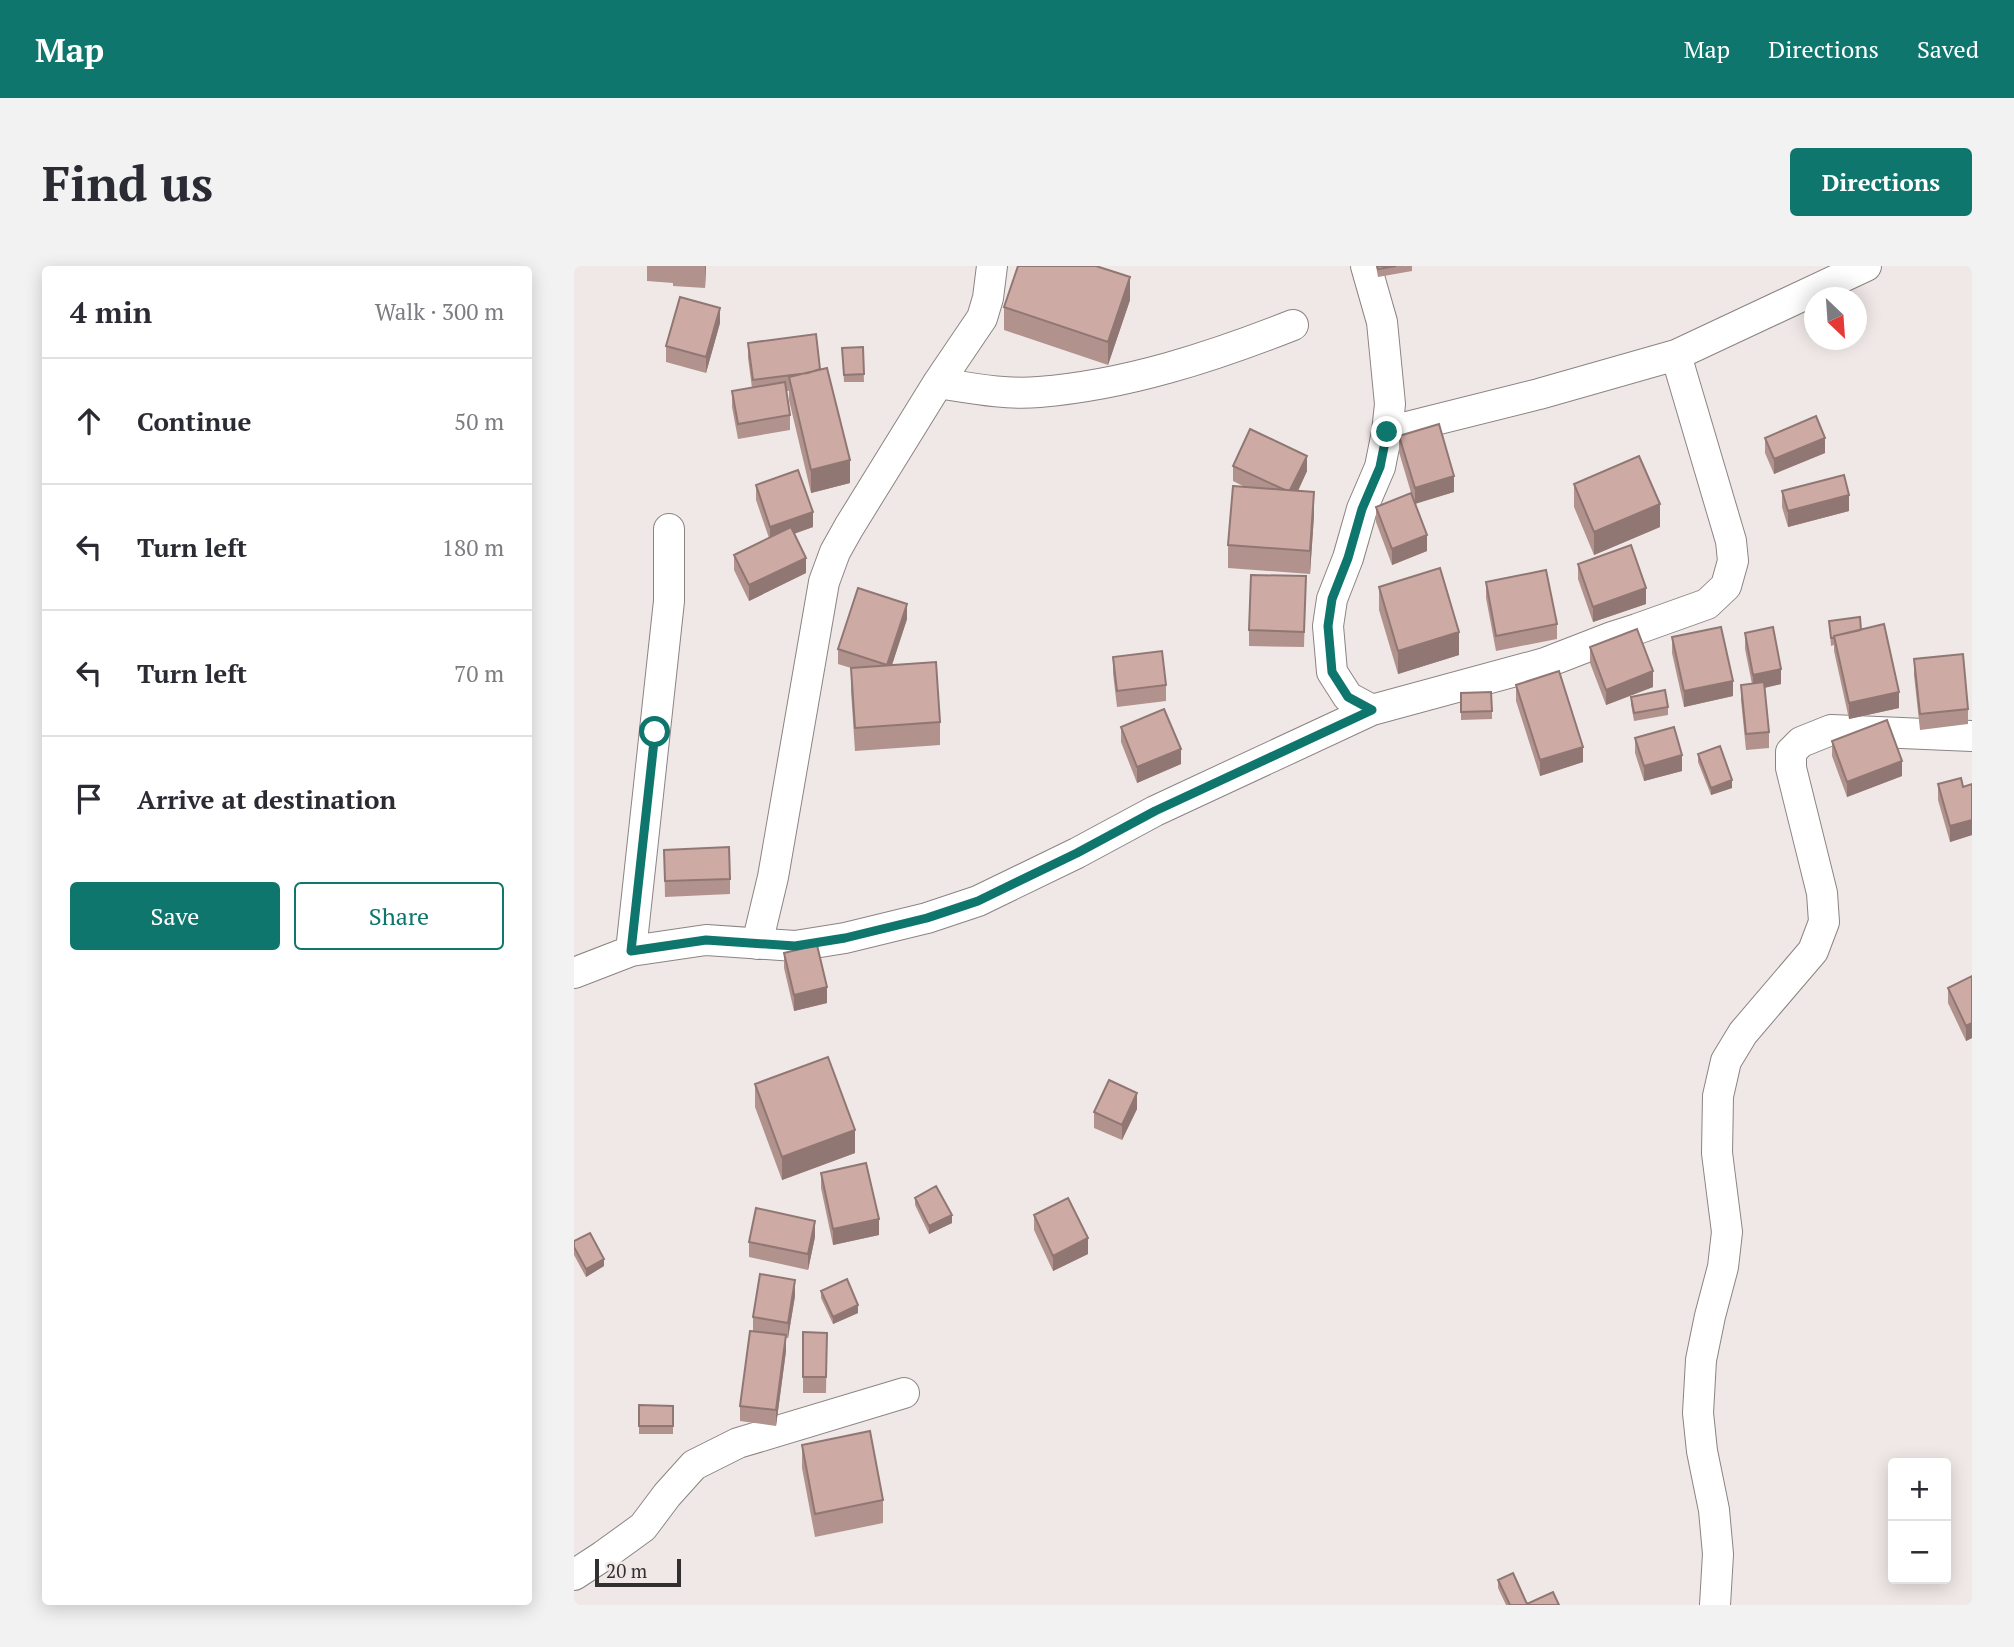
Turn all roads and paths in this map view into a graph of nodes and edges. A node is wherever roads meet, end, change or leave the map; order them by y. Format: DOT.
graph roads {
  1 [pos="992,266"];
  2 [pos="1366,266"];
  3 [pos="1866,266"];
  4 [pos="1293,325"];
  5 [pos="1676,355"];
  6 [pos="938,383"];
  7 [pos="1387,432"];
  8 [pos="669,529"];
  9 [pos="1372,710"];
  10 [pos="1972,736"];
  11 [pos="757,944"];
  12 [pos="631,951"];
  13 [pos="574,973"];
  14 [pos="904,1393"];
  15 [pos="574,1575"];
  16 [pos="1715,1605"];
  1 -- 6 [label="street"];
  2 -- 7 [label="street"];
  3 -- 5 [label="street"];
  4 -- 6 [label="street"];
  5 -- 7 [label="street"];
  5 -- 9 [label="street"];
  6 -- 11 [label="street"];
  7 -- 9 [label="street"];
  8 -- 12 [label="street"];
  9 -- 11 [label="street"];
  10 -- 16 [label="street"];
  11 -- 12 [label="street"];
  12 -- 13 [label="street"];
  14 -- 15 [label="street"];
}
